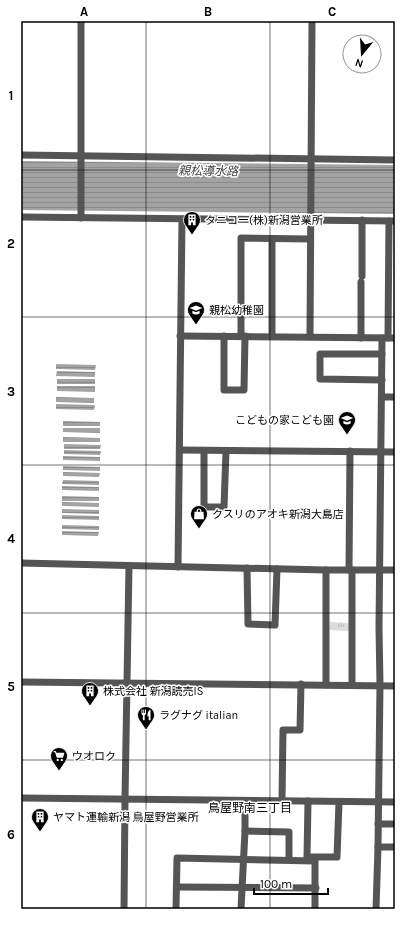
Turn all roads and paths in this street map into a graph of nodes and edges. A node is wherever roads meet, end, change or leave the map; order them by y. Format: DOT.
graph roads {
  1 [pos="81,21"];
  2 [pos="312,21"];
  3 [pos="21,155"];
  4 [pos="81,157"];
  5 [pos="310,160"];
  6 [pos="395,160"];
  7 [pos="81,215"];
  8 [pos="21,217"];
  9 [pos="310,218"];
  10 [pos="182,219"];
  11 [pos="362,220"];
  12 [pos="392,221"];
  13 [pos="272,239"];
  14 [pos="310,239"];
  15 [pos="180,336"];
  16 [pos="224,336"];
  17 [pos="243,336"];
  18 [pos="272,336"];
  19 [pos="310,336"];
  20 [pos="361,338"];
  21 [pos="388,338"];
  22 [pos="382,354"];
  23 [pos="382,380"];
  24 [pos="382,397"];
  25 [pos="395,398"];
  26 [pos="180,450"];
  27 [pos="204,451"];
  28 [pos="226,451"];
  29 [pos="350,451"];
  30 [pos="382,451"];
  31 [pos="395,452"];
  32 [pos="21,563"];
  33 [pos="129,566"];
  34 [pos="178,567"];
  35 [pos="247,568"];
  36 [pos="276,569"];
  37 [pos="326,570"];
  38 [pos="350,570"];
  39 [pos="380,570"];
  40 [pos="395,570"];
  41 [pos="21,682"];
  42 [pos="126,682"];
  43 [pos="301,684"];
  44 [pos="326,685"];
  45 [pos="352,685"];
  46 [pos="380,685"];
  47 [pos="395,686"];
  48 [pos="21,798"];
  49 [pos="125,800"];
  50 [pos="244,801"];
  51 [pos="282,801"];
  52 [pos="308,801"];
  53 [pos="339,802"];
  54 [pos="378,802"];
  55 [pos="395,802"];
  56 [pos="378,824"];
  57 [pos="395,824"];
  58 [pos="245,831"];
  59 [pos="378,847"];
  60 [pos="395,847"];
  61 [pos="243,860"];
  62 [pos="289,860"];
  63 [pos="177,887"];
  64 [pos="243,887"];
  65 [pos="316,888"];
  66 [pos="124,909"];
  67 [pos="176,909"];
  68 [pos="241,909"];
  69 [pos="315,909"];
  70 [pos="376,909"];
  1 -- 4 [label="street"];
  2 -- 5 [label="street"];
  3 -- 4 [label="street"];
  4 -- 5 [label="street"];
  4 -- 7 [label="street"];
  5 -- 6 [label="street"];
  5 -- 9 [label="street"];
  7 -- 8 [label="street"];
  7 -- 10 [label="street"];
  9 -- 10 [label="street"];
  9 -- 11 [label="street"];
  9 -- 14 [label="street"];
  10 -- 15 [label="street"];
  11 -- 12 [label="street"];
  11 -- 20 [label="street"];
  12 -- 21 [label="street"];
  13 -- 14 [label="street"];
  13 -- 17 [label="street"];
  13 -- 18 [label="street"];
  14 -- 19 [label="street"];
  15 -- 16 [label="street"];
  15 -- 26 [label="street"];
  16 -- 17 [label="street"];
  16 -- 17 [label="street"];
  17 -- 18 [label="street"];
  18 -- 19 [label="street"];
  19 -- 20 [label="street"];
  20 -- 21 [label="street"];
  21 -- 22 [label="street"];
  22 -- 23 [label="street"];
  22 -- 23 [label="street"];
  23 -- 24 [label="street"];
  24 -- 25 [label="street"];
  24 -- 30 [label="street"];
  26 -- 27 [label="street"];
  26 -- 34 [label="street"];
  27 -- 28 [label="street"];
  27 -- 28 [label="street"];
  28 -- 29 [label="street"];
  29 -- 30 [label="street"];
  29 -- 38 [label="street"];
  30 -- 31 [label="street"];
  30 -- 39 [label="street"];
  32 -- 33 [label="street"];
  33 -- 34 [label="street"];
  33 -- 42 [label="street"];
  34 -- 35 [label="street"];
  35 -- 36 [label="street"];
  35 -- 36 [label="street"];
  36 -- 37 [label="street"];
  37 -- 38 [label="street"];
  37 -- 44 [label="street"];
  38 -- 39 [label="street"];
  38 -- 45 [label="street"];
  39 -- 40 [label="street"];
  39 -- 46 [label="street"];
  41 -- 42 [label="street"];
  42 -- 43 [label="street"];
  42 -- 49 [label="street"];
  43 -- 44 [label="street"];
  43 -- 51 [label="street"];
  44 -- 45 [label="street"];
  45 -- 46 [label="street"];
  46 -- 47 [label="street"];
  46 -- 54 [label="street"];
  48 -- 49 [label="street"];
  49 -- 50 [label="street"];
  49 -- 66 [label="street"];
  50 -- 51 [label="street"];
  50 -- 58 [label="street"];
  51 -- 52 [label="street"];
  52 -- 53 [label="street"];
  52 -- 53 [label="street"];
  53 -- 54 [label="street"];
  54 -- 55 [label="street"];
  54 -- 56 [label="street"];
  56 -- 57 [label="street"];
  56 -- 59 [label="street"];
  58 -- 61 [label="street"];
  58 -- 62 [label="street"];
  59 -- 60 [label="street"];
  59 -- 70 [label="street"];
  61 -- 62 [label="street"];
  61 -- 63 [label="street"];
  61 -- 64 [label="street"];
  62 -- 65 [label="street"];
  63 -- 64 [label="street"];
  63 -- 67 [label="street"];
  64 -- 65 [label="street"];
  64 -- 68 [label="street"];
  65 -- 69 [label="street"];
}
